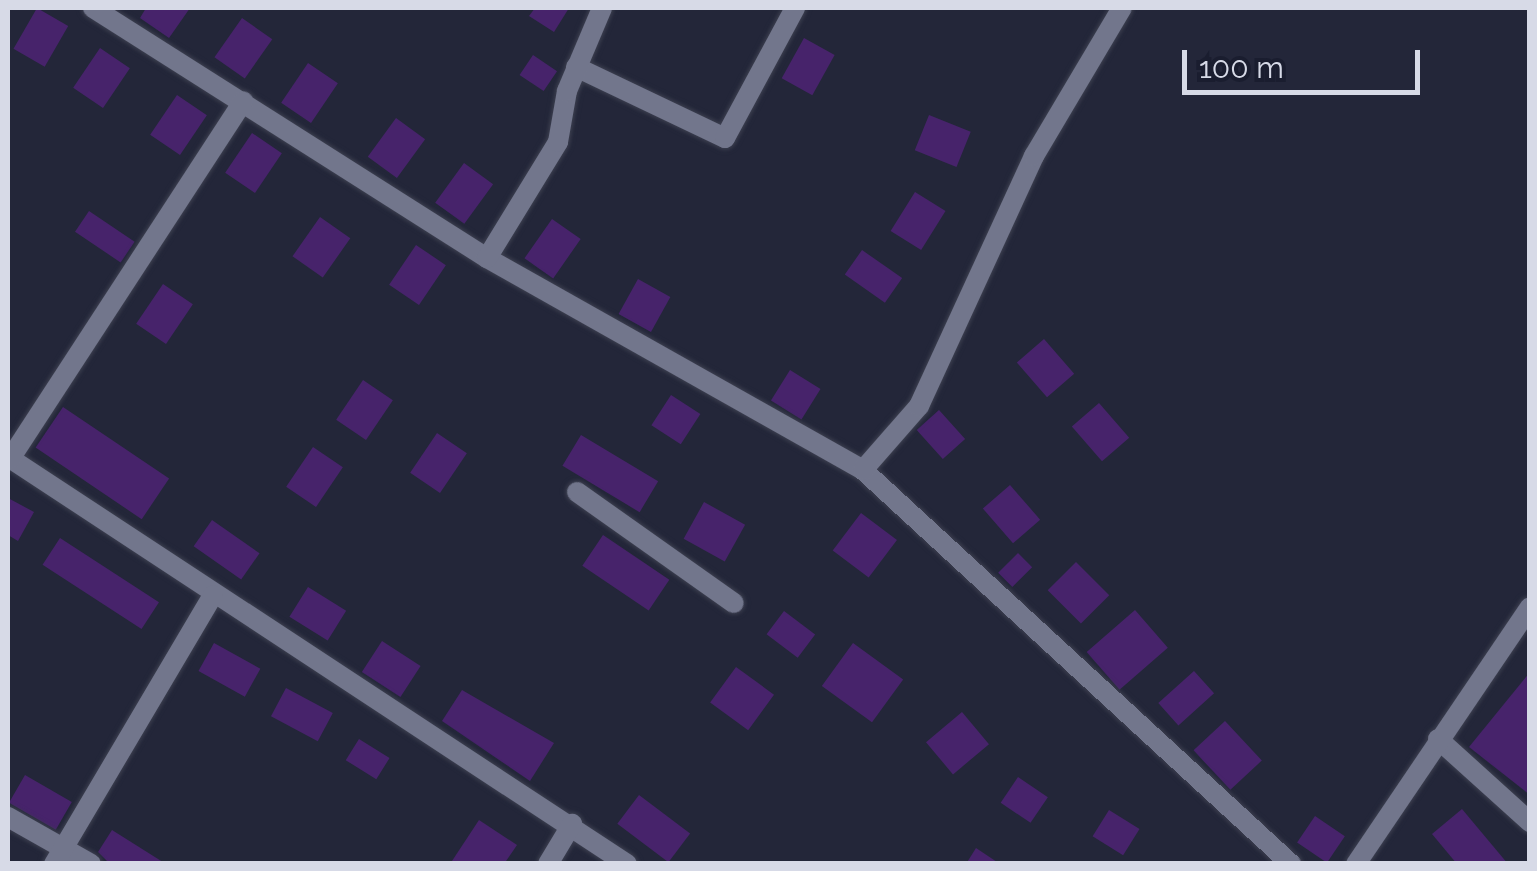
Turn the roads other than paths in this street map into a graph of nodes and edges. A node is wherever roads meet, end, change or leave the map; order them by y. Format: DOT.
graph roads {
  1 [pos="93,8"];
  2 [pos="602,8"];
  3 [pos="794,8"];
  4 [pos="1122,8"];
  5 [pos="576,67"];
  6 [pos="243,101"];
  7 [pos="487,258"];
  8 [pos="9,458"];
  9 [pos="863,470"];
  10 [pos="577,492"];
  11 [pos="213,595"];
  12 [pos="734,604"];
  13 [pos="1530,607"];
  14 [pos="1438,739"];
  15 [pos="8,817"];
  16 [pos="1530,822"];
  17 [pos="572,824"];
  18 [pos="59,854"];
  19 [pos="91,864"];
  20 [pos="548,864"];
  21 [pos="628,864"];
  22 [pos="1291,864"];
  23 [pos="1356,864"];
  1 -- 6 [label="street"];
  2 -- 5 [label="street"];
  3 -- 5 [label="street"];
  4 -- 9 [label="street"];
  5 -- 7 [label="street"];
  6 -- 7 [label="street"];
  6 -- 8 [label="street"];
  7 -- 9 [label="street"];
  8 -- 11 [label="street"];
  9 -- 22 [label="street"];
  10 -- 12 [label="street"];
  11 -- 17 [label="street"];
  11 -- 18 [label="street"];
  13 -- 14 [label="street"];
  14 -- 16 [label="street"];
  14 -- 23 [label="street"];
  15 -- 18 [label="street"];
  17 -- 20 [label="street"];
  17 -- 21 [label="street"];
  18 -- 19 [label="street"];
}
